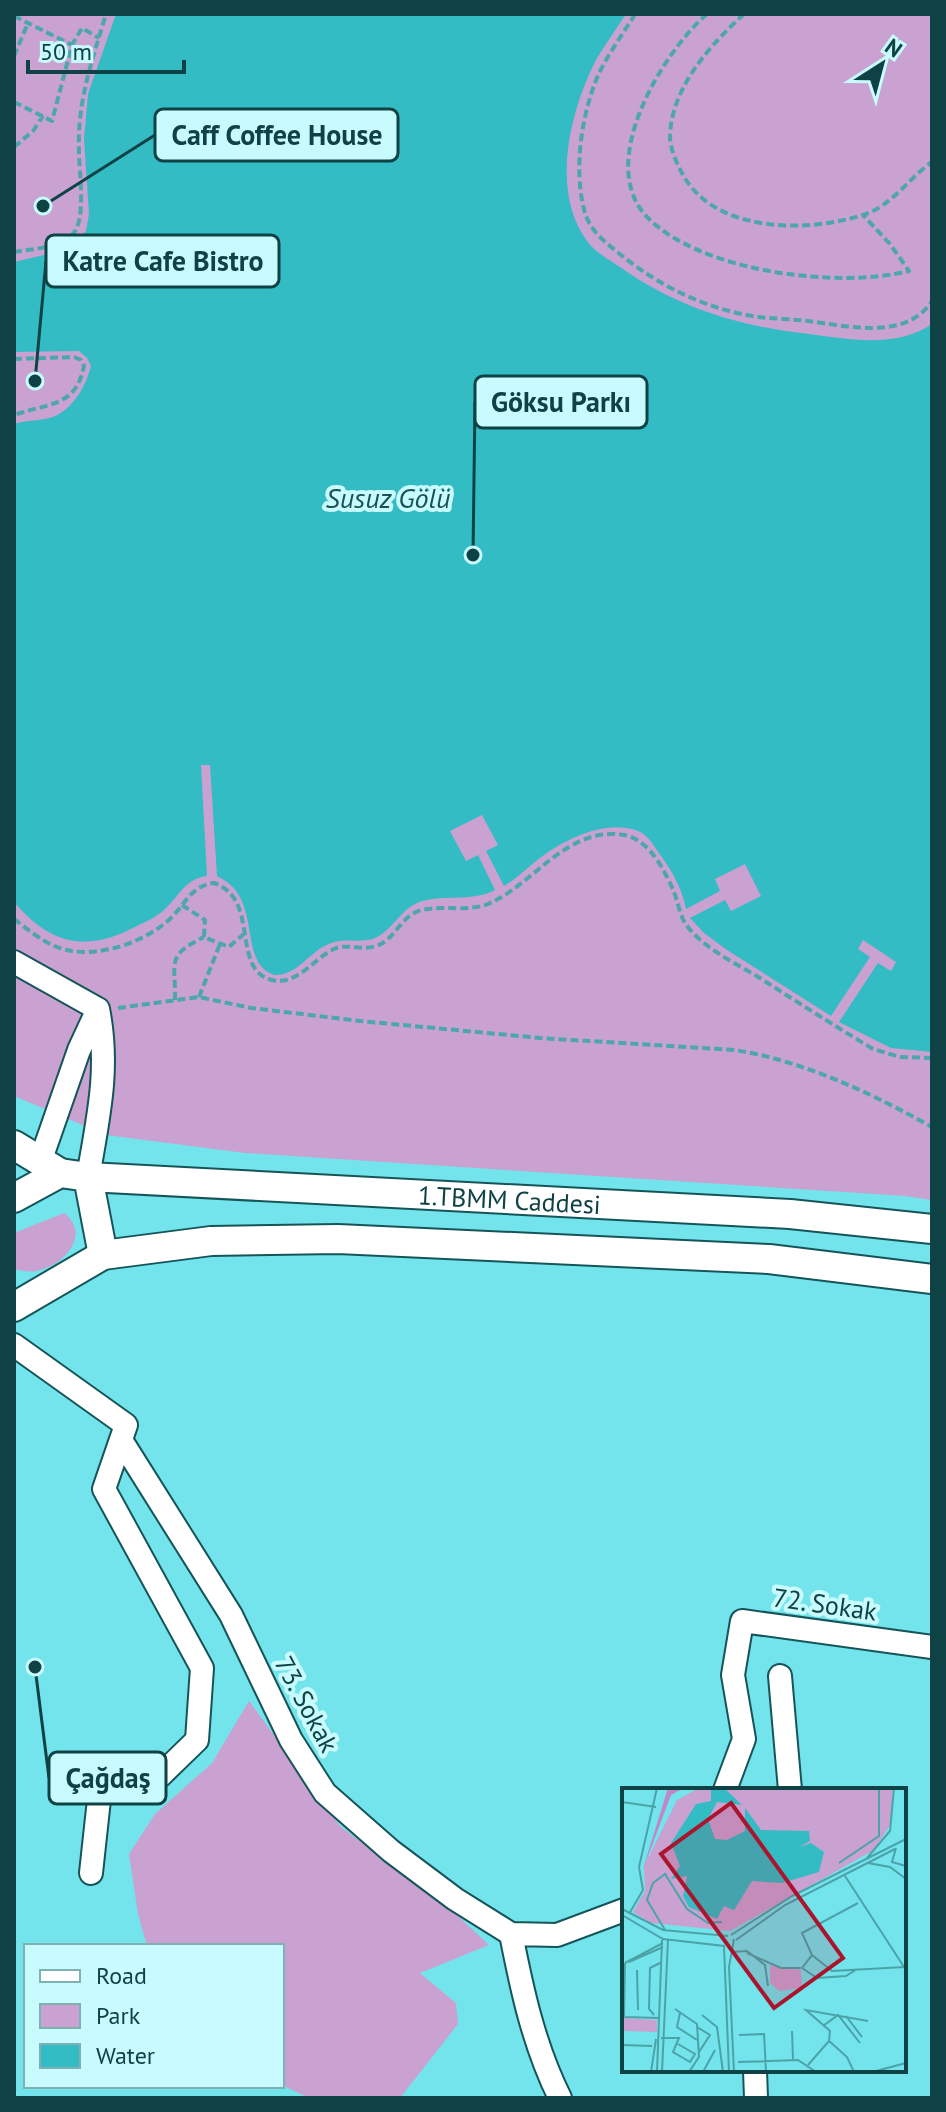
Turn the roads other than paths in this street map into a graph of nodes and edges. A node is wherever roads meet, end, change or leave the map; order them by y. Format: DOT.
graph roads {
  1 [pos="14,962"];
  2 [pos="98,1009"];
  3 [pos="14,1145"];
  4 [pos="50,1167"];
  5 [pos="88,1177"];
  6 [pos="14,1198"];
  7 [pos="932,1229"];
  8 [pos="103,1255"];
  9 [pos="932,1279"];
  10 [pos="18,1297"];
  11 [pos="14,1345"];
  12 [pos="121,1440"];
  13 [pos="932,1647"];
  14 [pos="780,1676"];
  15 [pos="726,1788"];
  16 [pos="790,1788"];
  17 [pos="91,1873"];
  18 [pos="622,1911"];
  19 [pos="511,1934"];
  20 [pos="755,2072"];
  21 [pos="560,2098"];
  22 [pos="756,2098"];
  1 -- 2 [label="street"];
  2 -- 4 [label="street"];
  2 -- 5 [label="street"];
  3 -- 4 [label="main road"];
  4 -- 5 [label="main road, 1.TBMM Caddesi"];
  4 -- 6 [label="main road"];
  5 -- 7 [label="main road, 1.TBMM Caddesi"];
  5 -- 8 [label="main road"];
  8 -- 9 [label="main road, 1.TBMM Caddesi"];
  8 -- 10 [label="main road"];
  11 -- 12 [label="street, 73. Sokak"];
  12 -- 17 [label="street"];
  12 -- 19 [label="street, 73. Sokak"];
  13 -- 15 [label="street, 72. Sokak"];
  14 -- 16 [label="street"];
  18 -- 19 [label="street"];
  19 -- 21 [label="street"];
  20 -- 22 [label="street"];
}
